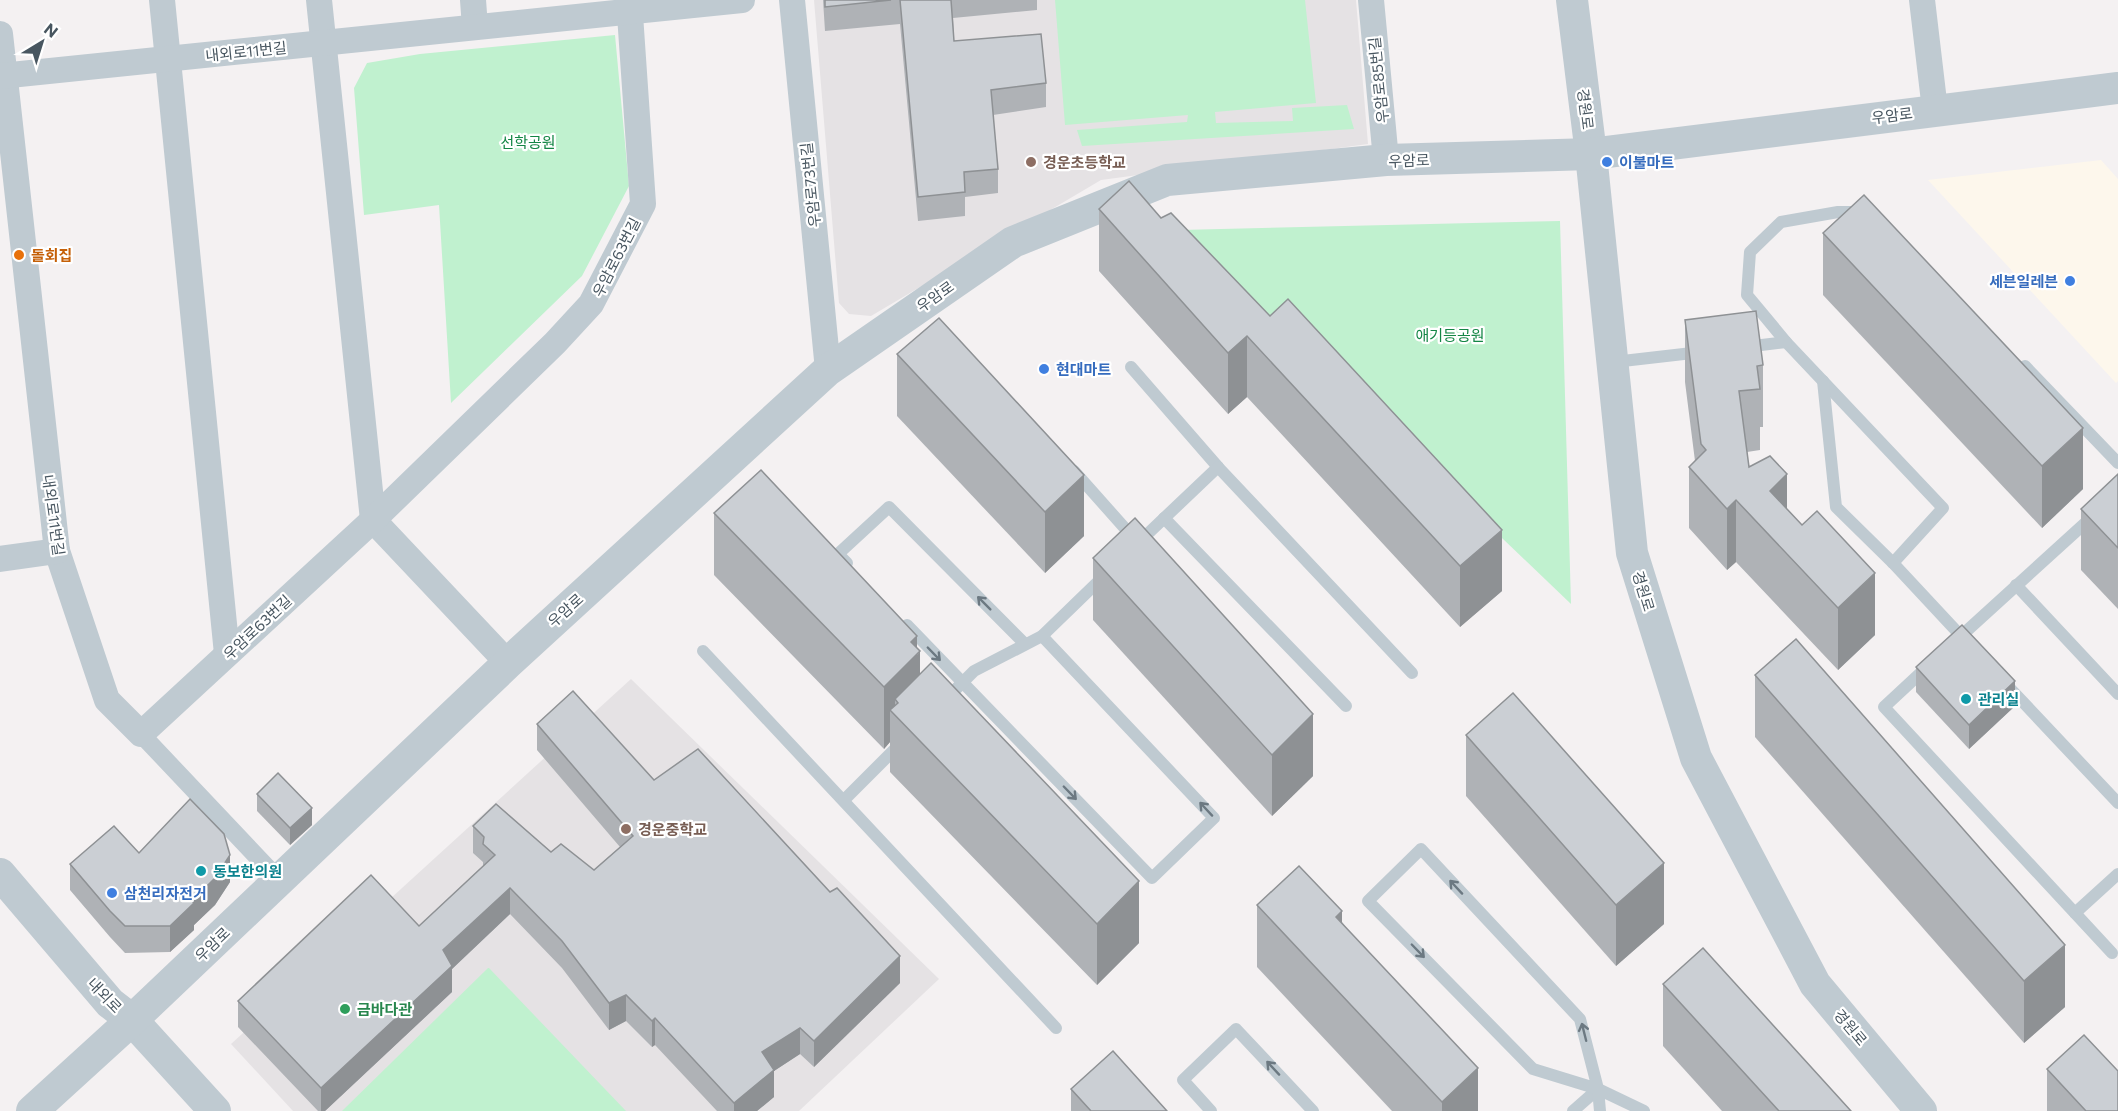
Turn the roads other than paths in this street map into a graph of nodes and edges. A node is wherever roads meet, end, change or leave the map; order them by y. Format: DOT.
graph roads {
  1 [pos="162,0"];
  2 [pos="319,0"];
  3 [pos="473,0"];
  4 [pos="742,0"];
  5 [pos="792,0"];
  6 [pos="1371,0"];
  7 [pos="1572,0"];
  8 [pos="1922,0"];
  9 [pos="630,6"];
  10 [pos="475,27"];
  11 [pos="0,34"];
  12 [pos="324,44"];
  13 [pos="168,59"];
  14 [pos="2,76"];
  15 [pos="2118,87"];
  16 [pos="1935,110"];
  17 [pos="1592,154"];
  18 [pos="1386,160"];
  19 [pos="1877,212"];
  20 [pos="1786,342"];
  21 [pos="2018,359"];
  22 [pos="1612,362"];
  23 [pos="1131,367"];
  24 [pos="828,370"];
  25 [pos="1823,381"];
  26 [pos="1067,463"];
  27 [pos="2118,463"];
  28 [pos="1218,467"];
  29 [pos="2101,508"];
  30 [pos="1164,518"];
  31 [pos="373,520"];
  32 [pos="57,552"];
  33 [pos="0,559"];
  34 [pos="1893,563"];
  35 [pos="1114,566"];
  36 [pos="855,571"];
  37 [pos="2016,585"];
  38 [pos="896,614"];
  39 [pos="1042,636"];
  40 [pos="1025,644"];
  41 [pos="703,651"];
  42 [pos="227,654"];
  43 [pos="1935,660"];
  44 [pos="508,663"];
  45 [pos="1992,669"];
  46 [pos="1412,673"];
  47 [pos="962,683"];
  48 [pos="2118,694"];
  49 [pos="945,700"];
  50 [pos="1346,706"];
  51 [pos="911,733"];
  52 [pos="141,734"];
  53 [pos="844,800"];
  54 [pos="2118,803"];
  55 [pos="0,874"];
  56 [pos="2118,874"];
  57 [pos="279,880"];
  58 [pos="2075,914"];
  59 [pos="2112,953"];
  60 [pos="132,1020"];
  61 [pos="1056,1028"];
  62 [pos="1598,1089"];
  63 [pos="32,1111"];
  64 [pos="215,1111"];
  65 [pos="1211,1111"];
  66 [pos="1313,1111"];
  67 [pos="1573,1111"];
  68 [pos="1600,1111"];
  69 [pos="1644,1111"];
  70 [pos="1921,1111"];
  1 -- 13 [label="street"];
  2 -- 12 [label="street"];
  3 -- 10 [label="street"];
  4 -- 9 [label="street, 내외로11번길"];
  5 -- 24 [label="street, 우암로73번길"];
  6 -- 18 [label="street, 우암로85번길"];
  7 -- 17 [label="street, 경원로"];
  8 -- 16 [label="street"];
  9 -- 10 [label="street, 내외로11번길"];
  9 -- 31 [label="street, 우암로63번길"];
  10 -- 12 [label="street, 내외로11번길"];
  11 -- 14 [label="street, 내외로11번길"];
  12 -- 13 [label="street, 내외로11번길"];
  12 -- 31 [label="street"];
  13 -- 14 [label="street, 내외로11번길"];
  13 -- 42 [label="street"];
  14 -- 32 [label="street, 내외로11번길"];
  15 -- 16 [label="street, 우암로"];
  16 -- 17 [label="street, 우암로"];
  17 -- 18 [label="street, 우암로"];
  17 -- 22 [label="street, 경원로"];
  18 -- 24 [label="street, 우암로"];
  19 -- 20 [label="lane"];
  20 -- 22 [label="lane"];
  20 -- 25 [label="lane"];
  21 -- 27 [label="lane"];
  22 -- 70 [label="street, 경원로"];
  23 -- 28 [label="lane"];
  24 -- 44 [label="street, 우암로"];
  25 -- 34 [label="lane"];
  25 -- 34 [label="lane"];
  26 -- 30 [label="lane"];
  28 -- 30 [label="lane"];
  28 -- 46 [label="lane"];
  29 -- 37 [label="lane"];
  30 -- 50 [label="lane"];
  31 -- 42 [label="street, 우암로63번길"];
  31 -- 44 [label="street"];
  32 -- 33 [label="street"];
  32 -- 52 [label="street, 내외로11번길"];
  34 -- 37 [label="lane"];
  35 -- 39 [label="lane"];
  40 -- 36 [label="lane, one-way"];
  37 -- 48 [label="lane"];
  38 -- 47 [label="lane, one-way"];
  39 -- 40 [label="lane"];
  47 -- 39 [label="lane, one-way"];
  40 -- 47 [label="lane"];
  41 -- 53 [label="lane"];
  42 -- 52 [label="street, 우암로63번길"];
  43 -- 58 [label="lane"];
  44 -- 57 [label="street, 우암로"];
  45 -- 54 [label="lane"];
  47 -- 49 [label="lane"];
  51 -- 53 [label="lane"];
  52 -- 57 [label="street, 내외로11번길"];
  53 -- 61 [label="lane"];
  55 -- 60 [label="street, 내외로"];
  56 -- 58 [label="lane"];
  57 -- 60 [label="street, 우암로"];
  58 -- 59 [label="lane"];
  60 -- 63 [label="street, 우암로"];
  60 -- 64 [label="street, 내외로"];
  62 -- 62 [label="lane, one-way"];
  62 -- 67 [label="lane"];
  62 -- 68 [label="lane"];
  62 -- 69 [label="lane"];
  66 -- 65 [label="lane, one-way"];
}
